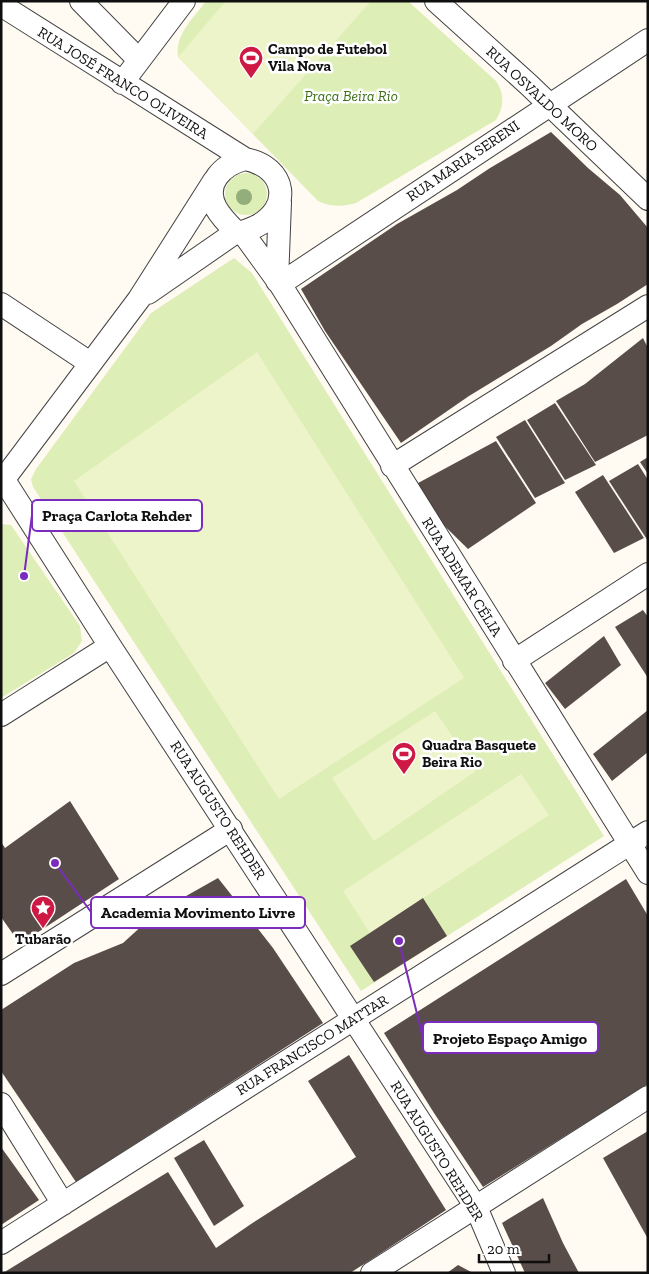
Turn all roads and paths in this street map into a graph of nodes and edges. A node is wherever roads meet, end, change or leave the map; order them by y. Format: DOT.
graph roads {
  1 [pos="81,1"];
  2 [pos="184,1"];
  3 [pos="436,1"];
  4 [pos="1,5"];
  5 [pos="648,40"];
  6 [pos="139,60"];
  7 [pos="122,82"];
  8 [pos="549,104"];
  9 [pos="245,160"];
  10 [pos="214,181"];
  11 [pos="280,192"];
  12 [pos="648,198"];
  13 [pos="240,233"];
  14 [pos="278,282"];
  15 [pos="139,299"];
  16 [pos="1,304"];
  17 [pos="648,306"];
  18 [pos="90,363"];
  19 [pos="392,466"];
  20 [pos="2,481"];
  21 [pos="648,574"];
  22 [pos="110,646"];
  23 [pos="514,661"];
  24 [pos="1,715"];
  25 [pos="231,829"];
  26 [pos="648,832"];
  27 [pos="629,844"];
  28 [pos="648,873"];
  29 [pos="1,974"];
  30 [pos="354,1019"];
  31 [pos="648,1097"];
  32 [pos="1,1104"];
  33 [pos="63,1204"];
  34 [pos="476,1207"];
  35 [pos="1,1243"];
  36 [pos="372,1273"];
  37 [pos="504,1273"];
  1 -- 6 [label="street"];
  2 -- 6 [label="street"];
  3 -- 8 [label="street, RUA OSVALDO MORO"];
  4 -- 7 [label="street, RUA JOSÉ FRANCO OLIVEIRA"];
  5 -- 8 [label="street, RUA MARIA SERENI"];
  6 -- 7 [label="street"];
  7 -- 9 [label="street, RUA JOSÉ FRANCO OLIVEIRA"];
  8 -- 12 [label="street, RUA OSVALDO MORO"];
  8 -- 14 [label="street, RUA MARIA SERENI"];
  9 -- 10 [label="street"];
  9 -- 11 [label="street"];
  10 -- 13 [label="street"];
  10 -- 15 [label="street"];
  11 -- 13 [label="street"];
  11 -- 14 [label="street"];
  13 -- 14 [label="street, RUA ADEMAR CÉLIA"];
  13 -- 15 [label="street"];
  14 -- 19 [label="street, RUA ADEMAR CÉLIA"];
  15 -- 18 [label="street"];
  16 -- 18 [label="street"];
  17 -- 19 [label="street"];
  18 -- 20 [label="street"];
  19 -- 23 [label="street, RUA ADEMAR CÉLIA"];
  20 -- 22 [label="street, RUA AUGUSTO REHDER"];
  21 -- 23 [label="street"];
  22 -- 24 [label="street"];
  22 -- 25 [label="street, RUA AUGUSTO REHDER"];
  23 -- 27 [label="street, RUA ADEMAR CÉLIA"];
  25 -- 29 [label="street"];
  25 -- 30 [label="street, RUA AUGUSTO REHDER"];
  26 -- 27 [label="street, RUA FRANCISCO MATTAR"];
  27 -- 28 [label="street, RUA ADEMAR CÉLIA"];
  27 -- 30 [label="street, RUA FRANCISCO MATTAR"];
  30 -- 33 [label="street, RUA FRANCISCO MATTAR"];
  30 -- 34 [label="street, RUA AUGUSTO REHDER"];
  31 -- 34 [label="street"];
  32 -- 33 [label="street"];
  33 -- 35 [label="street, RUA FRANCISCO MATTAR"];
  34 -- 36 [label="street"];
  34 -- 37 [label="street, RUA AUGUSTO REHDER"];
}
